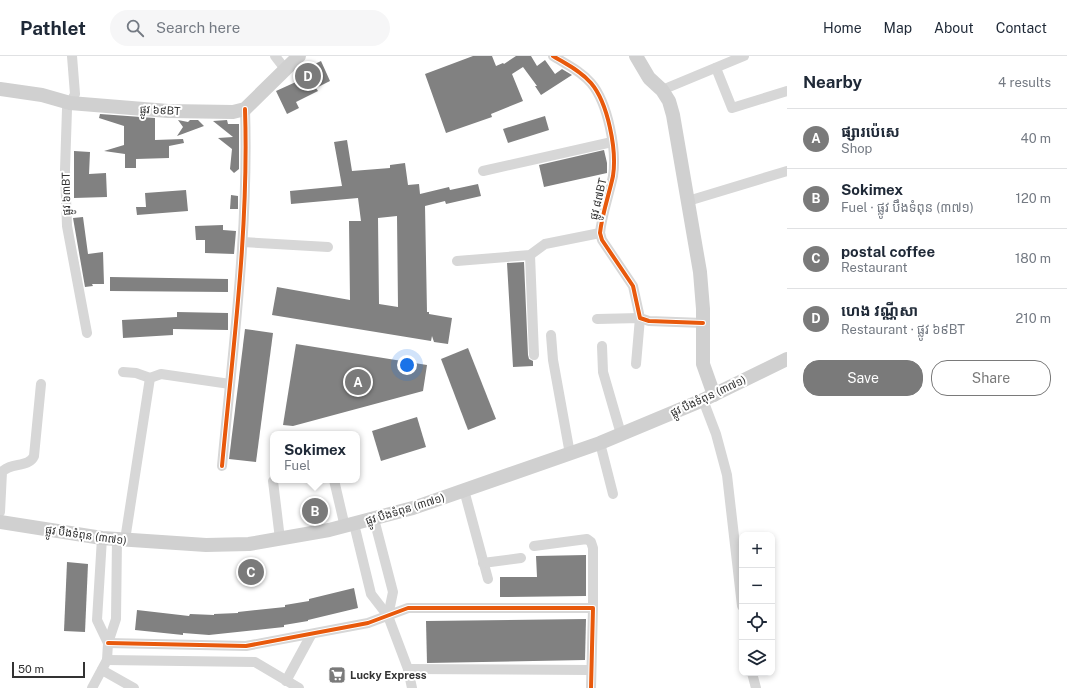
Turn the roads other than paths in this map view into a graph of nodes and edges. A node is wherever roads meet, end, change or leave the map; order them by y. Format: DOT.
graph roads {
  1 [pos="72,56"];
  2 [pos="276,56"];
  3 [pos="299,56"];
  4 [pos="553,56"];
  5 [pos="636,56"];
  6 [pos="744,56"];
  7 [pos="716,68"];
  8 [pos="285,69"];
  9 [pos="0,89"];
  10 [pos="662,90"];
  11 [pos="787,91"];
  12 [pos="70,103"];
  13 [pos="245,110"];
  14 [pos="612,142"];
  15 [pos="483,171"];
  16 [pos="787,171"];
  17 [pos="688,201"];
  18 [pos="600,233"];
  19 [pos="243,242"];
  20 [pos="328,247"];
  21 [pos="530,255"];
  22 [pos="457,260"];
  23 [pos="640,318"];
  24 [pos="597,319"];
  25 [pos="703,322"];
  26 [pos="87,333"];
  27 [pos="551,335"];
  28 [pos="602,346"];
  29 [pos="534,355"];
  30 [pos="787,359"];
  31 [pos="636,364"];
  32 [pos="123,372"];
  33 [pos="150,378"];
  34 [pos="41,384"];
  35 [pos="230,384"];
  36 [pos="709,397"];
  37 [pos="621,434"];
  38 [pos="600,443"];
  39 [pos="570,454"];
  40 [pos="222,466"];
  41 [pos="273,483"];
  42 [pos="335,483"];
  43 [pos="464,490"];
  44 [pos="613,494"];
  45 [pos="0,512"];
  46 [pos="374,519"];
  47 [pos="0,522"];
  48 [pos="350,526"];
  49 [pos="102,538"];
  50 [pos="280,539"];
  51 [pos="121,540"];
  52 [pos="534,546"];
  53 [pos="521,558"];
  54 [pos="483,564"];
  55 [pos="488,580"];
  56 [pos="742,604"];
  57 [pos="593,608"];
  58 [pos="388,616"];
  59 [pos="311,635"];
  60 [pos="108,643"];
  61 [pos="104,665"];
  62 [pos="408,669"];
  63 [pos="590,670"];
  64 [pos="753,676"];
  65 [pos="286,681"];
  66 [pos="92,688"];
  67 [pos="134,688"];
  68 [pos="299,688"];
  69 [pos="412,688"];
  70 [pos="591,688"];
  71 [pos="756,688"];
  1 -- 12 [label="street, ផ្លូវ ៦៣BT"];
  2 -- 8 [label="street"];
  3 -- 8 [label="main road"];
  4 -- 14 [label="street, ផ្លូវ ៨៧BT"];
  5 -- 10 [label="main road"];
  6 -- 7 [label="street"];
  7 -- 10 [label="street"];
  7 -- 11 [label="street"];
  8 -- 13 [label="main road"];
  9 -- 12 [label="main road, ផ្លូវ ៦៩BT"];
  10 -- 17 [label="main road"];
  12 -- 13 [label="main road, ផ្លូវ ៦៩BT"];
  12 -- 26 [label="street, ផ្លូវ ៦៣BT"];
  13 -- 19 [label="street"];
  14 -- 15 [label="street"];
  14 -- 18 [label="street, ផ្លូវ ៨៧BT"];
  16 -- 17 [label="street"];
  17 -- 25 [label="main road"];
  18 -- 21 [label="street"];
  18 -- 23 [label="street, ផ្លូវ ៨៧BT"];
  19 -- 20 [label="street"];
  19 -- 35 [label="street"];
  21 -- 22 [label="street"];
  21 -- 29 [label="street"];
  23 -- 24 [label="street"];
  23 -- 25 [label="street"];
  23 -- 31 [label="street, ផ្លូវ ៨៧BT"];
  25 -- 36 [label="main road"];
  27 -- 39 [label="street"];
  28 -- 37 [label="street"];
  30 -- 36 [label="main road, ផ្លូវ បឹងទំពុន (៣៧១)"];
  32 -- 33 [label="street"];
  33 -- 35 [label="street"];
  33 -- 51 [label="street"];
  34 -- 45 [label="street"];
  35 -- 40 [label="street"];
  36 -- 37 [label="main road, ផ្លូវ បឹងទំពុន (៣៧១)"];
  36 -- 56 [label="street"];
  37 -- 38 [label="main road, ផ្លូវ បឹងទំពុន (៣៧១)"];
  38 -- 39 [label="main road, ផ្លូវ បឹងទំពុន (៣៧១)"];
  38 -- 44 [label="street"];
  39 -- 43 [label="main road, ផ្លូវ បឹងទំពុន (៣៧១)"];
  41 -- 50 [label="street"];
  42 -- 48 [label="street"];
  43 -- 46 [label="main road, ផ្លូវ បឹងទំពុន (៣៧១)"];
  43 -- 54 [label="street"];
  46 -- 48 [label="main road, ផ្លូវ បឹងទំពុន (៣៧១)"];
  46 -- 58 [label="street"];
  47 -- 49 [label="main road, ផ្លូវ បឹងទំពុន (៣៧១)"];
  48 -- 50 [label="main road, ផ្លូវ បឹងទំពុន (៣៧១)"];
  48 -- 58 [label="street"];
  49 -- 51 [label="main road, ផ្លូវ បឹងទំពុន (៣៧១)"];
  49 -- 60 [label="street"];
  50 -- 51 [label="main road, ផ្លូវ បឹងទំពុន (៣៧១)"];
  51 -- 60 [label="street"];
  52 -- 57 [label="street"];
  53 -- 54 [label="street"];
  54 -- 55 [label="street"];
  57 -- 58 [label="street"];
  57 -- 63 [label="street"];
  58 -- 59 [label="street"];
  58 -- 62 [label="street"];
  59 -- 60 [label="street"];
  59 -- 65 [label="street"];
  60 -- 61 [label="street"];
  61 -- 65 [label="street"];
  61 -- 66 [label="street"];
  61 -- 67 [label="street"];
  62 -- 63 [label="street"];
  62 -- 69 [label="street"];
  63 -- 70 [label="street"];
  64 -- 71 [label="street"];
  65 -- 68 [label="street"];
}
